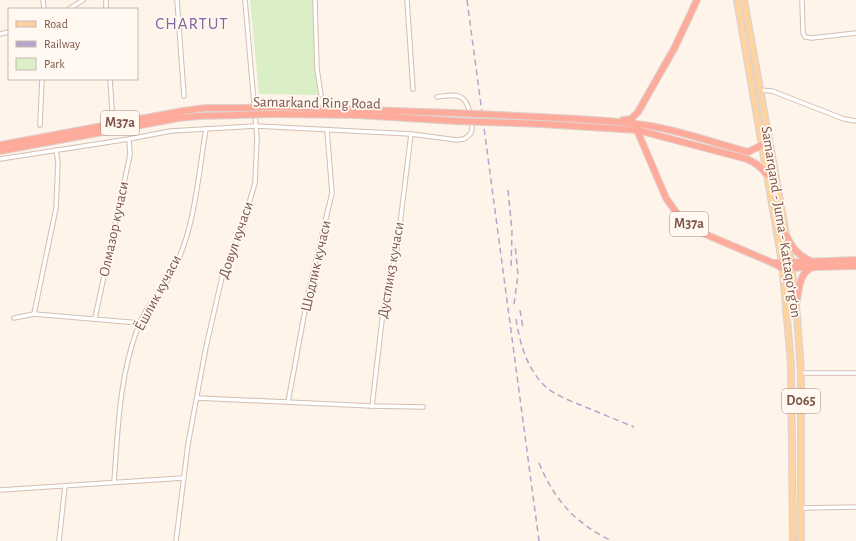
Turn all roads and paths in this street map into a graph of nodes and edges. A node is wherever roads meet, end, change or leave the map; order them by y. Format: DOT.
graph roads {
  1 [pos="83,0"];
  2 [pos="177,0"];
  3 [pos="245,0"];
  4 [pos="316,0"];
  5 [pos="407,0"];
  6 [pos="697,0"];
  7 [pos="737,0"];
  8 [pos="744,0"];
  9 [pos="802,0"];
  10 [pos="71,8"];
  11 [pos="856,33"];
  12 [pos="42,80"];
  13 [pos="110,80"];
  14 [pos="413,89"];
  15 [pos="760,90"];
  16 [pos="321,95"];
  17 [pos="184,96"];
  18 [pos="437,97"];
  19 [pos="112,109"];
  20 [pos="272,110"];
  21 [pos="856,121"];
  22 [pos="612,122"];
  23 [pos="634,123"];
  24 [pos="40,124"];
  25 [pos="256,126"];
  26 [pos="206,129"];
  27 [pos="625,129"];
  28 [pos="327,130"];
  29 [pos="636,130"];
  30 [pos="411,134"];
  31 [pos="128,139"];
  32 [pos="0,145"];
  33 [pos="643,145"];
  34 [pos="762,145"];
  35 [pos="56,150"];
  36 [pos="0,151"];
  37 [pos="0,159"];
  38 [pos="767,175"];
  39 [pos="786,235"];
  40 [pos="856,260"];
  41 [pos="812,264"];
  42 [pos="782,265"];
  43 [pos="791,265"];
  44 [pos="856,266"];
  45 [pos="796,305"];
  46 [pos="34,314"];
  47 [pos="14,318"];
  48 [pos="95,318"];
  49 [pos="140,323"];
  50 [pos="801,373"];
  51 [pos="856,373"];
  52 [pos="197,398"];
  53 [pos="288,402"];
  54 [pos="372,406"];
  55 [pos="423,407"];
  56 [pos="183,478"];
  57 [pos="114,482"];
  58 [pos="65,486"];
  59 [pos="0,490"];
  60 [pos="856,507"];
  61 [pos="801,508"];
  62 [pos="58,541"];
  63 [pos="176,541"];
  64 [pos="793,541"];
  65 [pos="801,541"];
  1 -- 10 [label="street"];
  2 -- 17 [label="street"];
  3 -- 25 [label="street, Довул кучаси"];
  4 -- 16 [label="street"];
  5 -- 14 [label="street"];
  6 -- 22 [label="highway, M37a"];
  7 -- 34 [label="main road, Samarqand - Juma - Kattaqo‘rg‘on / D065"];
  8 -- 15 [label="main road, Samarqand - Juma - Kattaqo‘rg‘on / D065"];
  9 -- 11 [label="street"];
  12 -- 24 [label="street"];
  13 -- 19 [label="street"];
  15 -- 21 [label="street"];
  15 -- 39 [label="main road, Samarqand - Juma - Kattaqo‘rg‘on / D065"];
  18 -- 30 [label="street"];
  20 -- 22 [label="highway, Samarkand Ring Road / M37a, bridge"];
  20 -- 27 [label="highway, Samarkand Ring Road / M37a, bridge"];
  20 -- 32 [label="highway, Samarkand Ring Road / M37a, bridge"];
  20 -- 36 [label="highway, Samarkand Ring Road / M37a, bridge"];
  22 -- 23 [label="highway, Samarkand Ring Road / M37a"];
  23 -- 29 [label="highway"];
  23 -- 34 [label="highway, Samarkand Ring Road / M37a"];
  25 -- 26 [label="street"];
  25 -- 28 [label="street"];
  25 -- 52 [label="street, Довул кучаси"];
  26 -- 31 [label="street"];
  26 -- 49 [label="street, Ёшлик кучаси"];
  27 -- 29 [label="highway, Samarkand Ring Road / M37a"];
  27 -- 33 [label="highway"];
  28 -- 30 [label="street"];
  28 -- 53 [label="street, Шодлик кучаси"];
  29 -- 33 [label="highway"];
  29 -- 38 [label="highway, Samarkand Ring Road / M37a"];
  30 -- 54 [label="street, Дустлик3 кучаси"];
  31 -- 35 [label="street"];
  31 -- 48 [label="street, Олмазор кучаси"];
  33 -- 42 [label="highway, M37a"];
  34 -- 38 [label="main road, Samarqand - Juma - Kattaqo‘rg‘on / D065"];
  35 -- 37 [label="street"];
  35 -- 46 [label="street"];
  38 -- 42 [label="main road, Samarqand - Juma - Kattaqo‘rg‘on / D065"];
  39 -- 41 [label="highway"];
  39 -- 43 [label="main road, Samarqand - Juma - Kattaqo‘rg‘on / D065"];
  40 -- 41 [label="highway, M37a"];
  41 -- 43 [label="highway, M37a"];
  41 -- 44 [label="highway, M37a"];
  41 -- 45 [label="highway"];
  42 -- 43 [label="highway, M37a"];
  42 -- 64 [label="main road, Samarqand - Juma - Kattaqo‘rg‘on / D065"];
  43 -- 45 [label="main road, Samarqand - Juma - Kattaqo‘rg‘on / D065"];
  45 -- 50 [label="main road, Samarqand - Juma - Kattaqo‘rg‘on / D065"];
  46 -- 47 [label="street"];
  46 -- 48 [label="street"];
  48 -- 49 [label="street"];
  49 -- 57 [label="street, Ёшлик кучаси"];
  50 -- 51 [label="street"];
  50 -- 61 [label="main road, Samarqand - Juma - Kattaqo‘rg‘on / D065"];
  52 -- 53 [label="street"];
  52 -- 56 [label="street, Довул кучаси"];
  53 -- 54 [label="street"];
  54 -- 55 [label="street"];
  56 -- 57 [label="street"];
  56 -- 63 [label="street, Довул кучаси"];
  57 -- 58 [label="street"];
  58 -- 59 [label="street"];
  58 -- 62 [label="street"];
  60 -- 61 [label="street"];
  61 -- 65 [label="main road, Samarqand - Juma - Kattaqo‘rg‘on / D065"];
}
